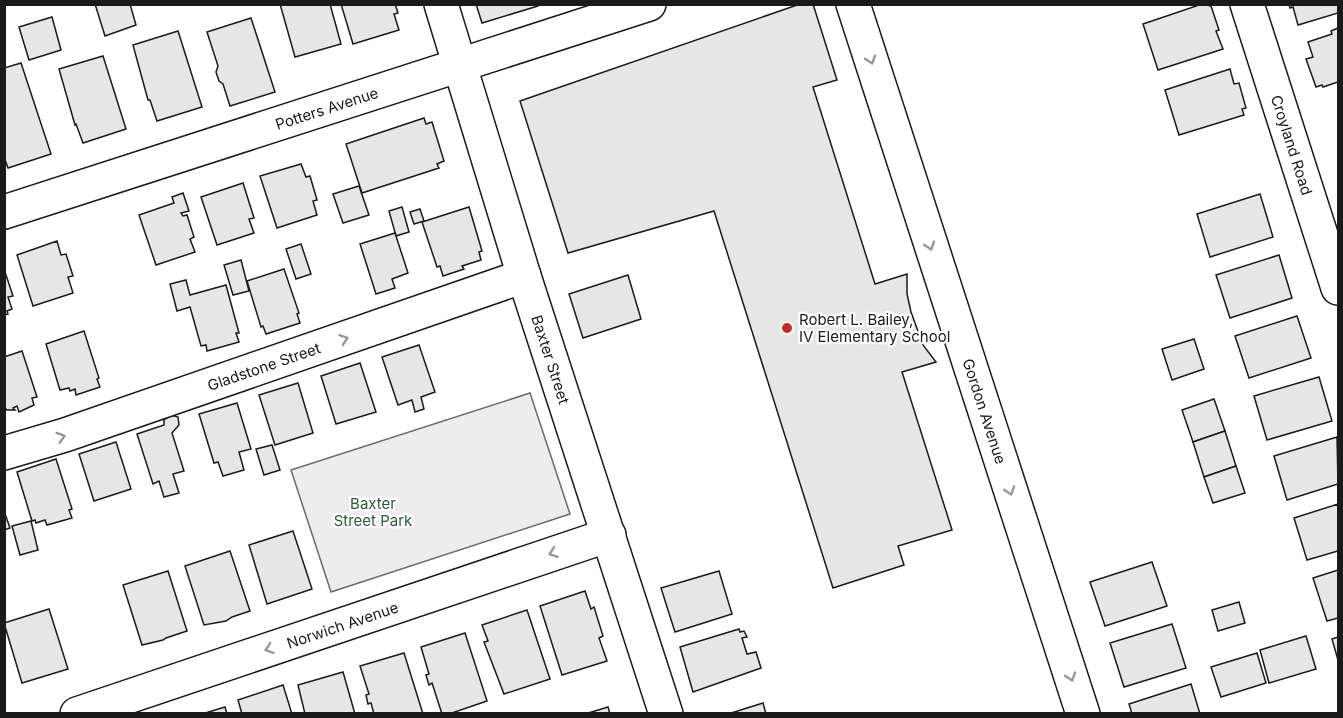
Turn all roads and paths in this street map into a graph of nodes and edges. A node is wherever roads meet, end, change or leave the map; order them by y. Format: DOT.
graph roads {
  1 [pos="441,4"];
  2 [pos="649,4"];
  3 [pos="853,4"];
  4 [pos="1247,4"];
  5 [pos="460,65"];
  6 [pos="4,212"];
  7 [pos="524,276"];
  8 [pos="1338,288"];
  9 [pos="4,453"];
  10 [pos="609,535"];
  11 [pos="77,714"];
  12 [pos="666,714"];
  13 [pos="1083,714"];
  1 -- 5 [label="street, Baxter Street"];
  2 -- 5 [label="street, Potters Avenue"];
  3 -- 13 [label="street, Gordon Avenue, one-way"];
  4 -- 8 [label="street, Croyland Road"];
  5 -- 6 [label="street, Potters Avenue"];
  5 -- 7 [label="street, Baxter Street"];
  9 -- 7 [label="street, Gladstone Street, one-way"];
  7 -- 10 [label="street, Baxter Street"];
  10 -- 11 [label="street, Norwich Avenue, one-way"];
  10 -- 12 [label="street, Baxter Street"];
}
